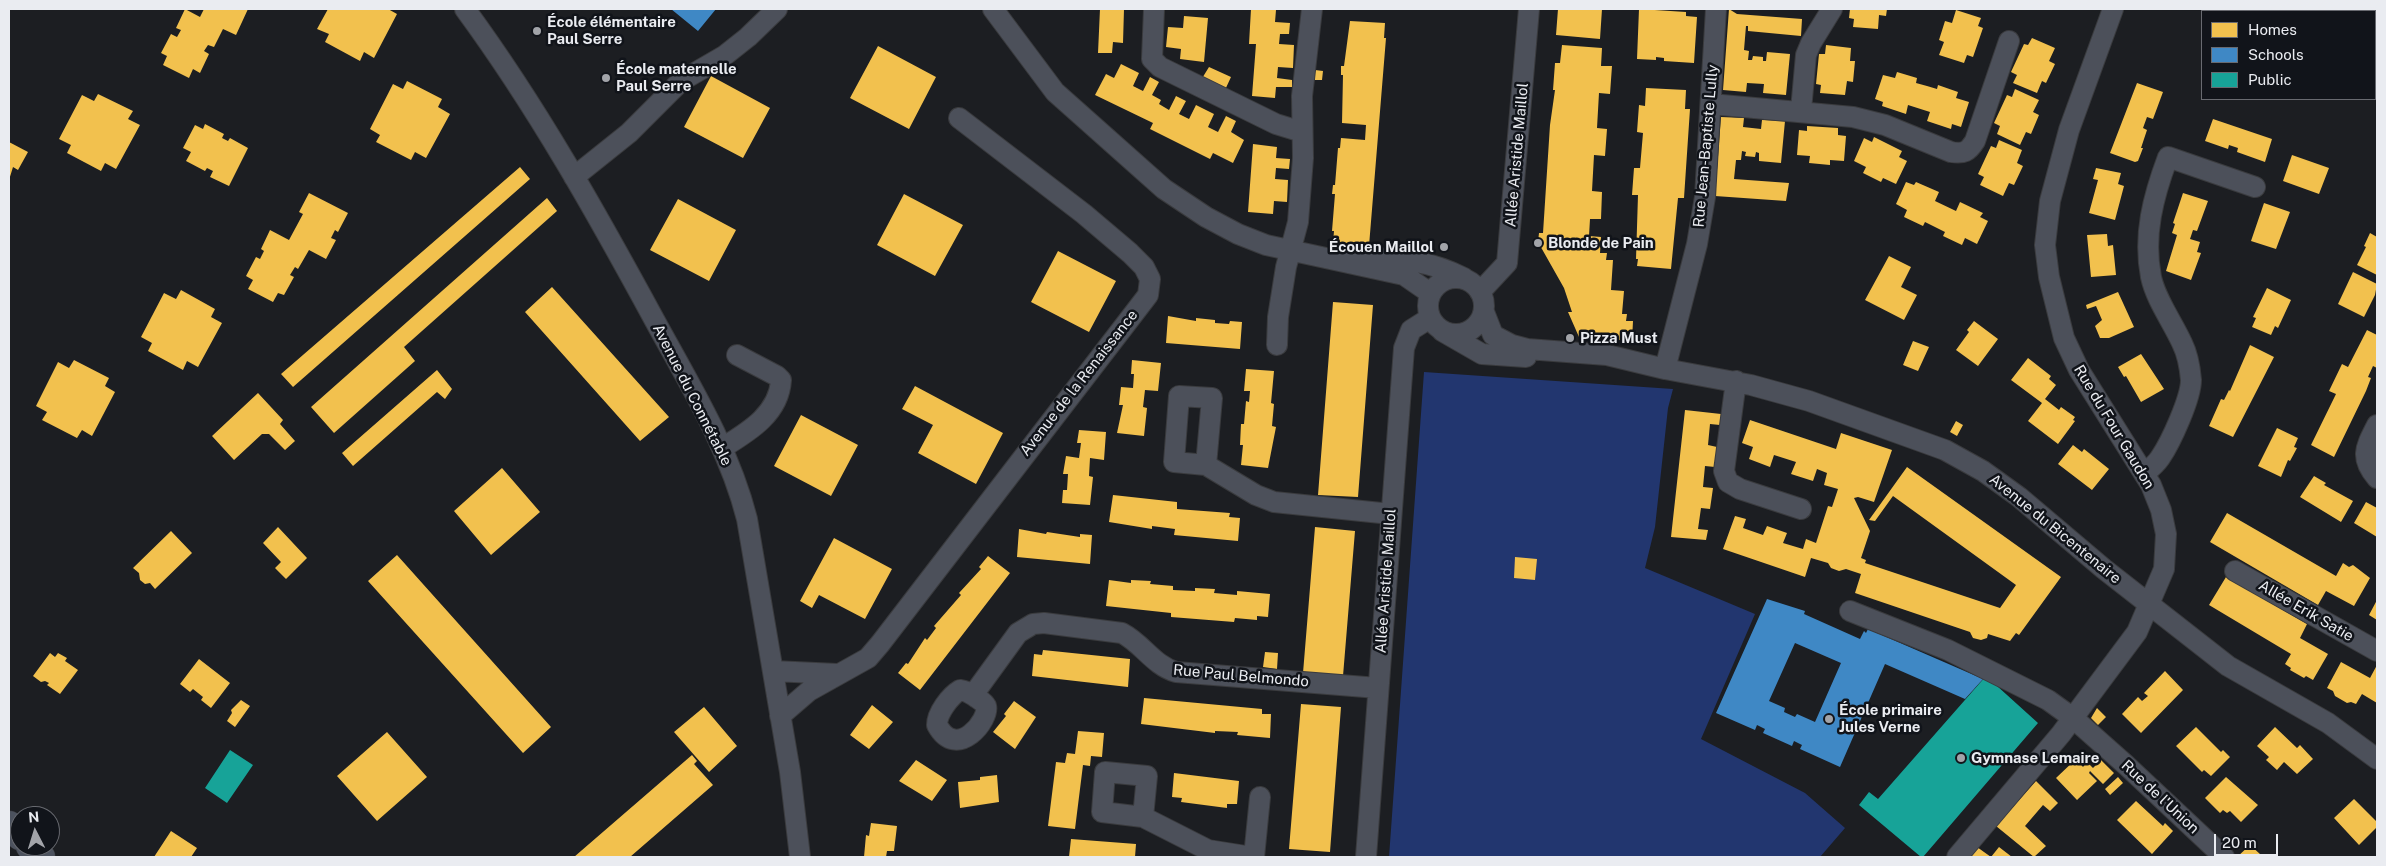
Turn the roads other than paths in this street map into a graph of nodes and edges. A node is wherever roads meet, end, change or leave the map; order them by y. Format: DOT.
graph roads {
  1 [pos="465,9"];
  2 [pos="777,9"];
  3 [pos="993,9"];
  4 [pos="1154,9"];
  5 [pos="1312,9"];
  6 [pos="1529,9"];
  7 [pos="1716,9"];
  8 [pos="1832,9"];
  9 [pos="2113,9"];
  10 [pos="2009,41"];
  11 [pos="1711,104"];
  12 [pos="1801,110"];
  13 [pos="959,118"];
  14 [pos="1302,132"];
  15 [pos="574,177"];
  16 [pos="2255,187"];
  17 [pos="1290,252"];
  18 [pos="1322,258"];
  19 [pos="1473,285"];
  20 [pos="1430,293"];
  21 [pos="1484,312"];
  22 [pos="1436,324"];
  23 [pos="1277,345"];
  24 [pos="737,355"];
  25 [pos="1665,369"];
  26 [pos="1736,382"];
  27 [pos="2377,425"];
  28 [pos="722,448"];
  29 [pos="1206,465"];
  30 [pos="2144,474"];
  31 [pos="2377,478"];
  32 [pos="1801,509"];
  33 [pos="1391,514"];
  34 [pos="2235,571"];
  35 [pos="2147,603"];
  36 [pos="1850,612"];
  37 [pos="2377,651"];
  38 [pos="773,671"];
  39 [pos="839,674"];
  40 [pos="1378,688"];
  41 [pos="973,695"];
  42 [pos="780,716"];
  43 [pos="2073,718"];
  44 [pos="2377,760"];
  45 [pos="1260,797"];
  46 [pos="1143,817"];
  47 [pos="800,857"];
  48 [pos="1253,857"];
  49 [pos="1366,857"];
  50 [pos="1957,857"];
  51 [pos="2224,857"];
  1 -- 15 [label="street, Avenue du Connétable"];
  2 -- 15 [label="street"];
  3 -- 17 [label="street"];
  4 -- 14 [label="street"];
  5 -- 14 [label="street"];
  6 -- 19 [label="street, Allée Aristide Maillol"];
  7 -- 11 [label="street, Rue Jean-Baptiste Lully"];
  8 -- 12 [label="street"];
  9 -- 30 [label="street, Rue du Four Gaudon"];
  10 -- 12 [label="street"];
  11 -- 12 [label="street"];
  11 -- 25 [label="street, Rue Jean-Baptiste Lully"];
  13 -- 39 [label="street, Avenue de la Renaissance"];
  14 -- 17 [label="street"];
  15 -- 28 [label="street, Avenue du Connétable"];
  16 -- 30 [label="street"];
  17 -- 18 [label="street"];
  17 -- 23 [label="street"];
  18 -- 19 [label="street"];
  18 -- 20 [label="street"];
  19 -- 20 [label="street"];
  19 -- 21 [label="street"];
  20 -- 22 [label="street"];
  21 -- 22 [label="street"];
  21 -- 25 [label="street, Avenue du Bicentenaire"];
  22 -- 25 [label="street, Avenue du Bicentenaire"];
  22 -- 33 [label="street, Allée Aristide Maillol"];
  24 -- 28 [label="street"];
  25 -- 26 [label="street, Avenue du Bicentenaire"];
  26 -- 32 [label="street"];
  26 -- 35 [label="street, Avenue du Bicentenaire"];
  27 -- 31 [label="street"];
  28 -- 38 [label="street, Avenue du Connétable"];
  29 -- 33 [label="street"];
  30 -- 35 [label="street, Rue du Four Gaudon"];
  33 -- 40 [label="street, Allée Aristide Maillol"];
  34 -- 37 [label="street, Allée Erik Satie"];
  35 -- 43 [label="street, Rue du Four Gaudon"];
  35 -- 44 [label="street, Avenue du Bicentenaire"];
  36 -- 43 [label="street, Rue de l'Union"];
  38 -- 39 [label="street"];
  38 -- 42 [label="street, Avenue du Connétable"];
  39 -- 42 [label="street"];
  40 -- 41 [label="street, Rue Paul Belmondo"];
  40 -- 49 [label="street, Allée Aristide Maillol"];
  42 -- 47 [label="street, Avenue du Connétable"];
  43 -- 50 [label="street, Rue du Four Gaudon"];
  43 -- 51 [label="street, Rue de l'Union"];
  45 -- 48 [label="street"];
  46 -- 48 [label="street"];
}
